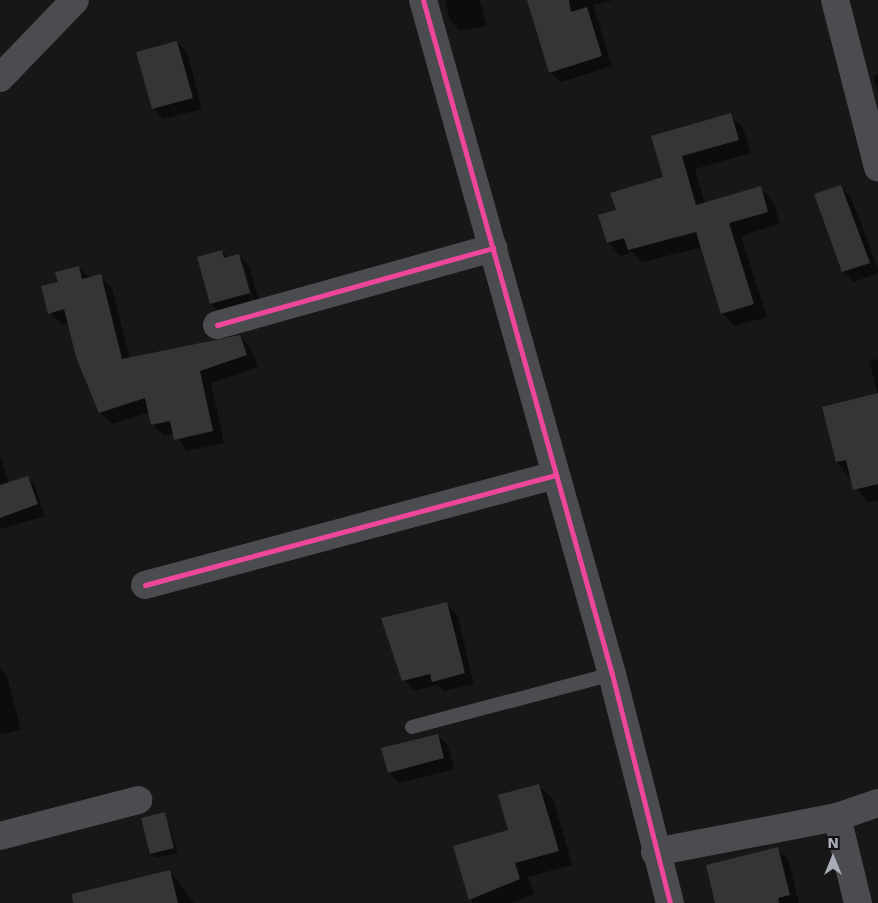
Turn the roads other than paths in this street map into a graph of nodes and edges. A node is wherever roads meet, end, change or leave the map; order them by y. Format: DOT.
graph roads {
  1 [pos="74,0"];
  2 [pos="423,0"];
  3 [pos="835,0"];
  4 [pos="0,78"];
  5 [pos="878,168"];
  6 [pos="493,248"];
  7 [pos="218,325"];
  8 [pos="555,475"];
  9 [pos="145,585"];
  10 [pos="612,674"];
  11 [pos="412,728"];
  12 [pos="138,800"];
  13 [pos="878,804"];
  14 [pos="837,817"];
  15 [pos="0,836"];
  16 [pos="655,852"];
  17 [pos="670,903"];
  18 [pos="858,903"];
  1 -- 4 [label="street"];
  2 -- 6 [label="street"];
  3 -- 5 [label="street"];
  6 -- 7 [label="street"];
  6 -- 8 [label="street"];
  8 -- 9 [label="street"];
  8 -- 10 [label="street"];
  10 -- 11 [label="lane"];
  10 -- 16 [label="street"];
  12 -- 15 [label="street"];
  13 -- 14 [label="street"];
  14 -- 16 [label="street"];
  14 -- 18 [label="street"];
  16 -- 17 [label="street"];
}
